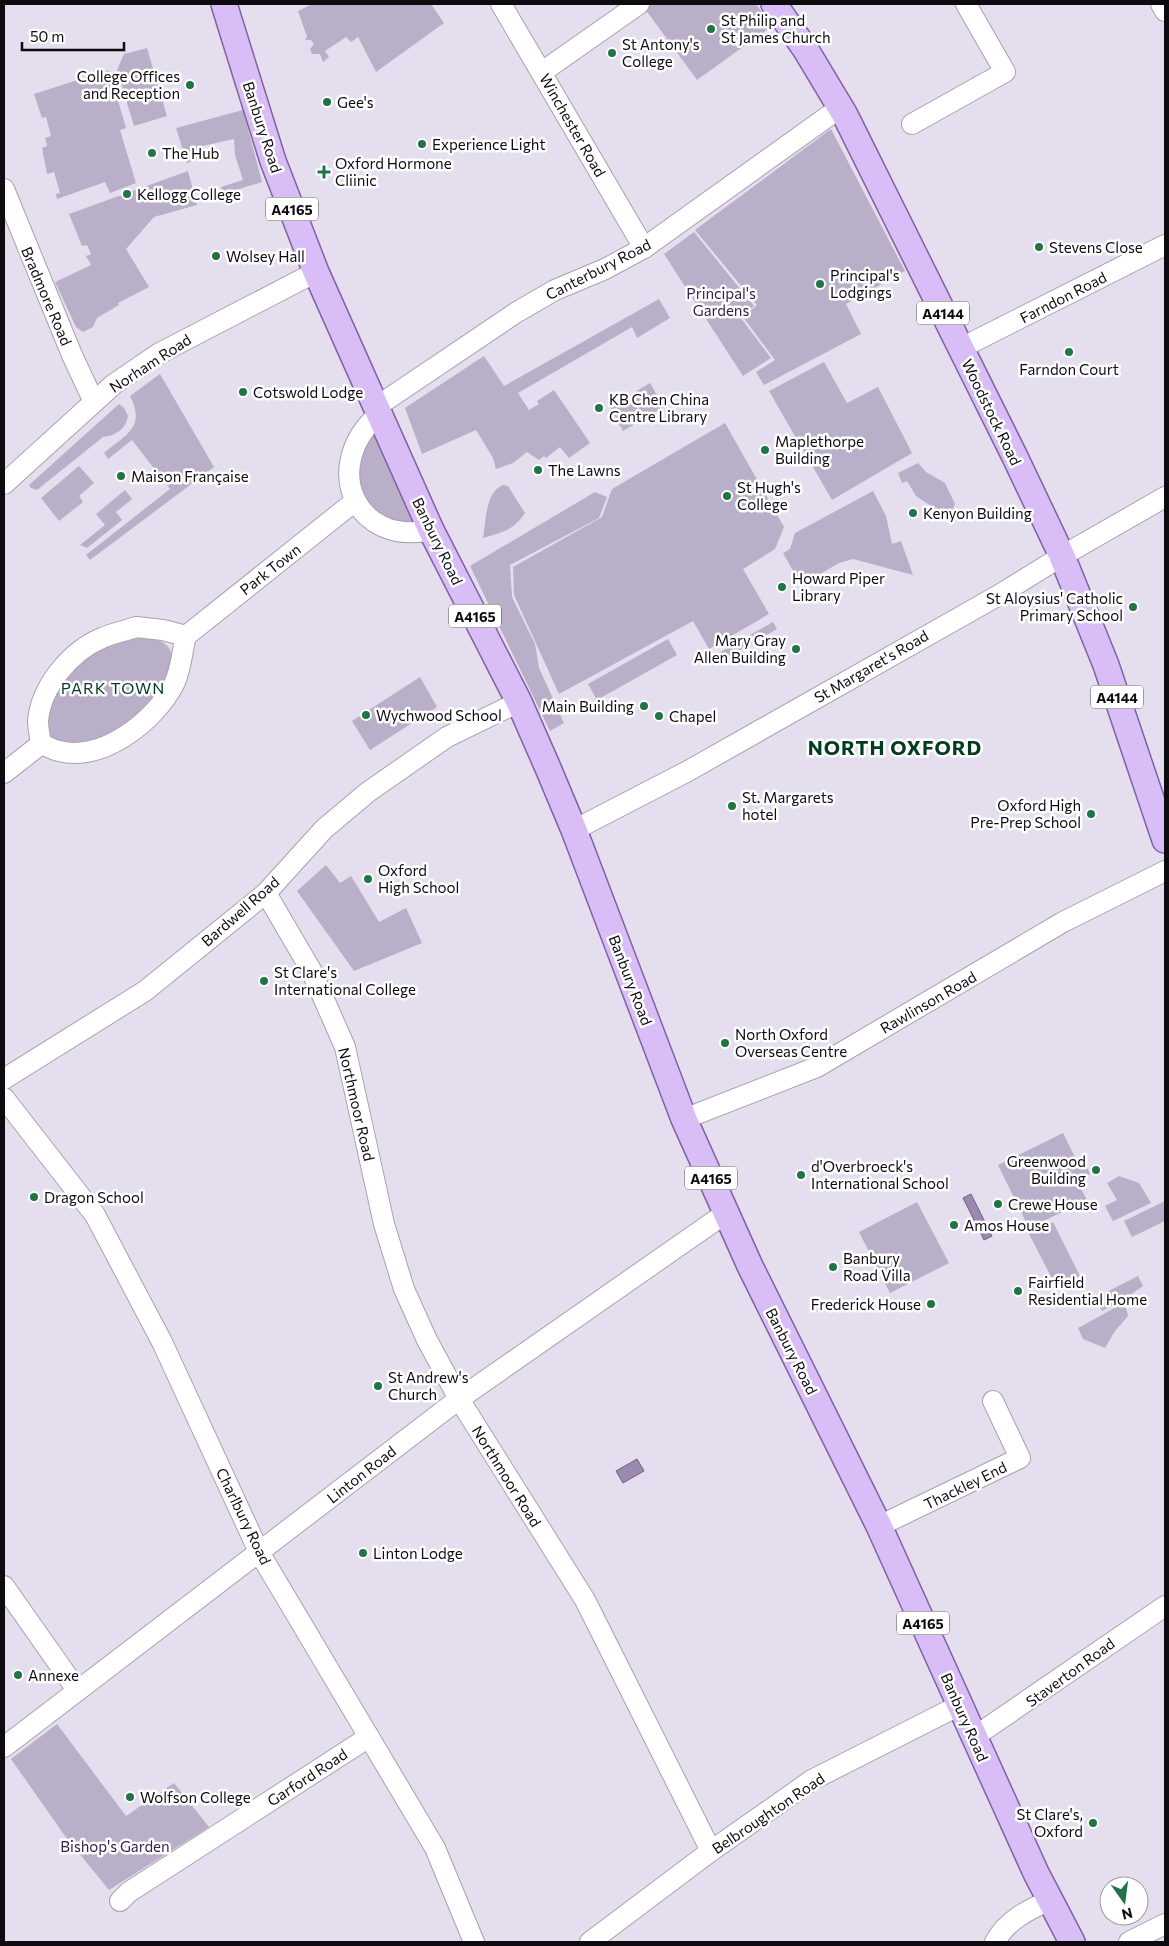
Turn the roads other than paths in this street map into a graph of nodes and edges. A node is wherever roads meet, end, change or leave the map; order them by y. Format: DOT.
graph roads {
  1 [pos="224,4"];
  2 [pos="500,4"];
  3 [pos="639,4"];
  4 [pos="774,4"];
  5 [pos="966,4"];
  6 [pos="1162,4"];
  7 [pos="1165,11"];
  8 [pos="542,72"];
  9 [pos="840,107"];
  10 [pos="912,124"];
  11 [pos="4,189"];
  12 [pos="1165,246"];
  13 [pos="644,248"];
  14 [pos="316,272"];
  15 [pos="960,348"];
  16 [pos="94,402"];
  17 [pos="377,411"];
  18 [pos="4,484"];
  19 [pos="1165,497"];
  20 [pos="354,502"];
  21 [pos="431,530"];
  22 [pos="1062,556"];
  23 [pos="186,636"];
  24 [pos="519,702"];
  25 [pos="41,744"];
  26 [pos="4,773"];
  27 [pos="1159,804"];
  28 [pos="574,830"];
  29 [pos="1165,840"];
  30 [pos="1165,871"];
  31 [pos="266,893"];
  32 [pos="4,1079"];
  33 [pos="4,1098"];
  34 [pos="684,1119"];
  35 [pos="726,1213"];
  36 [pos="459,1399"];
  37 [pos="993,1401"];
  38 [pos="879,1526"];
  39 [pos="260,1552"];
  40 [pos="4,1586"];
  41 [pos="1165,1606"];
  42 [pos="77,1690"];
  43 [pos="960,1705"];
  44 [pos="369,1737"];
  45 [pos="974,1737"];
  46 [pos="4,1747"];
  47 [pos="711,1851"];
  48 [pos="1050,1900"];
  49 [pos="120,1901"];
  50 [pos="1165,1924"];
  51 [pos="474,1942"];
  52 [pos="590,1942"];
  53 [pos="995,1942"];
  54 [pos="1072,1942"];
  55 [pos="1129,1942"];
  1 -- 14 [label="main road, Banbury Road / A4165"];
  2 -- 8 [label="street, Winchester Road"];
  3 -- 8 [label="street"];
  4 -- 9 [label="main road, Woodstock Road / A4144"];
  5 -- 10 [label="street"];
  6 -- 7 [label="street"];
  8 -- 13 [label="street, Winchester Road"];
  9 -- 13 [label="street, Canterbury Road"];
  9 -- 15 [label="main road, Woodstock Road / A4144"];
  11 -- 16 [label="street, Bradmore Road"];
  12 -- 15 [label="street, Farndon Road"];
  13 -- 17 [label="street, Canterbury Road"];
  14 -- 16 [label="street, Norham Road"];
  14 -- 17 [label="main road, Banbury Road / A4165"];
  15 -- 22 [label="main road, Woodstock Road / A4144"];
  16 -- 18 [label="street, Norham Road"];
  17 -- 20 [label="street"];
  17 -- 21 [label="main road, Banbury Road / A4165"];
  19 -- 22 [label="street, St Margaret's Road"];
  20 -- 21 [label="street"];
  20 -- 23 [label="street, Park Town"];
  21 -- 24 [label="main road, Banbury Road / A4165"];
  22 -- 27 [label="main road, Woodstock Road / A4144"];
  22 -- 28 [label="street, St Margaret's Road"];
  23 -- 25 [label="street"];
  23 -- 25 [label="street"];
  24 -- 28 [label="main road, Banbury Road / A4165"];
  24 -- 31 [label="street, Bardwell Road"];
  25 -- 26 [label="street"];
  27 -- 29 [label="main road, Woodstock Road / A4144"];
  28 -- 34 [label="main road, Banbury Road / A4165"];
  30 -- 34 [label="street, Rawlinson Road"];
  31 -- 32 [label="street, Bardwell Road"];
  31 -- 36 [label="street, Northmoor Road"];
  33 -- 39 [label="street, Charlbury Road"];
  34 -- 35 [label="main road, Banbury Road / A4165"];
  35 -- 36 [label="street, Linton Road"];
  35 -- 38 [label="main road, Banbury Road / A4165"];
  36 -- 39 [label="street, Linton Road"];
  36 -- 47 [label="street, Northmoor Road"];
  37 -- 38 [label="street, Thackley End"];
  38 -- 43 [label="main road, Banbury Road / A4165"];
  39 -- 42 [label="street, Linton Road"];
  39 -- 44 [label="street, Charlbury Road"];
  40 -- 42 [label="street"];
  41 -- 45 [label="street, Staverton Road"];
  42 -- 46 [label="street, Linton Road"];
  43 -- 45 [label="main road, Banbury Road / A4165"];
  43 -- 47 [label="street, Belbroughton Road"];
  44 -- 49 [label="street, Garford Road"];
  44 -- 51 [label="street, Charlbury Road"];
  45 -- 48 [label="main road, Banbury Road / A4165"];
  47 -- 52 [label="street, Belbroughton Road"];
  48 -- 53 [label="street"];
  48 -- 54 [label="main road, Banbury Road / A4165"];
  50 -- 55 [label="street"];
}
